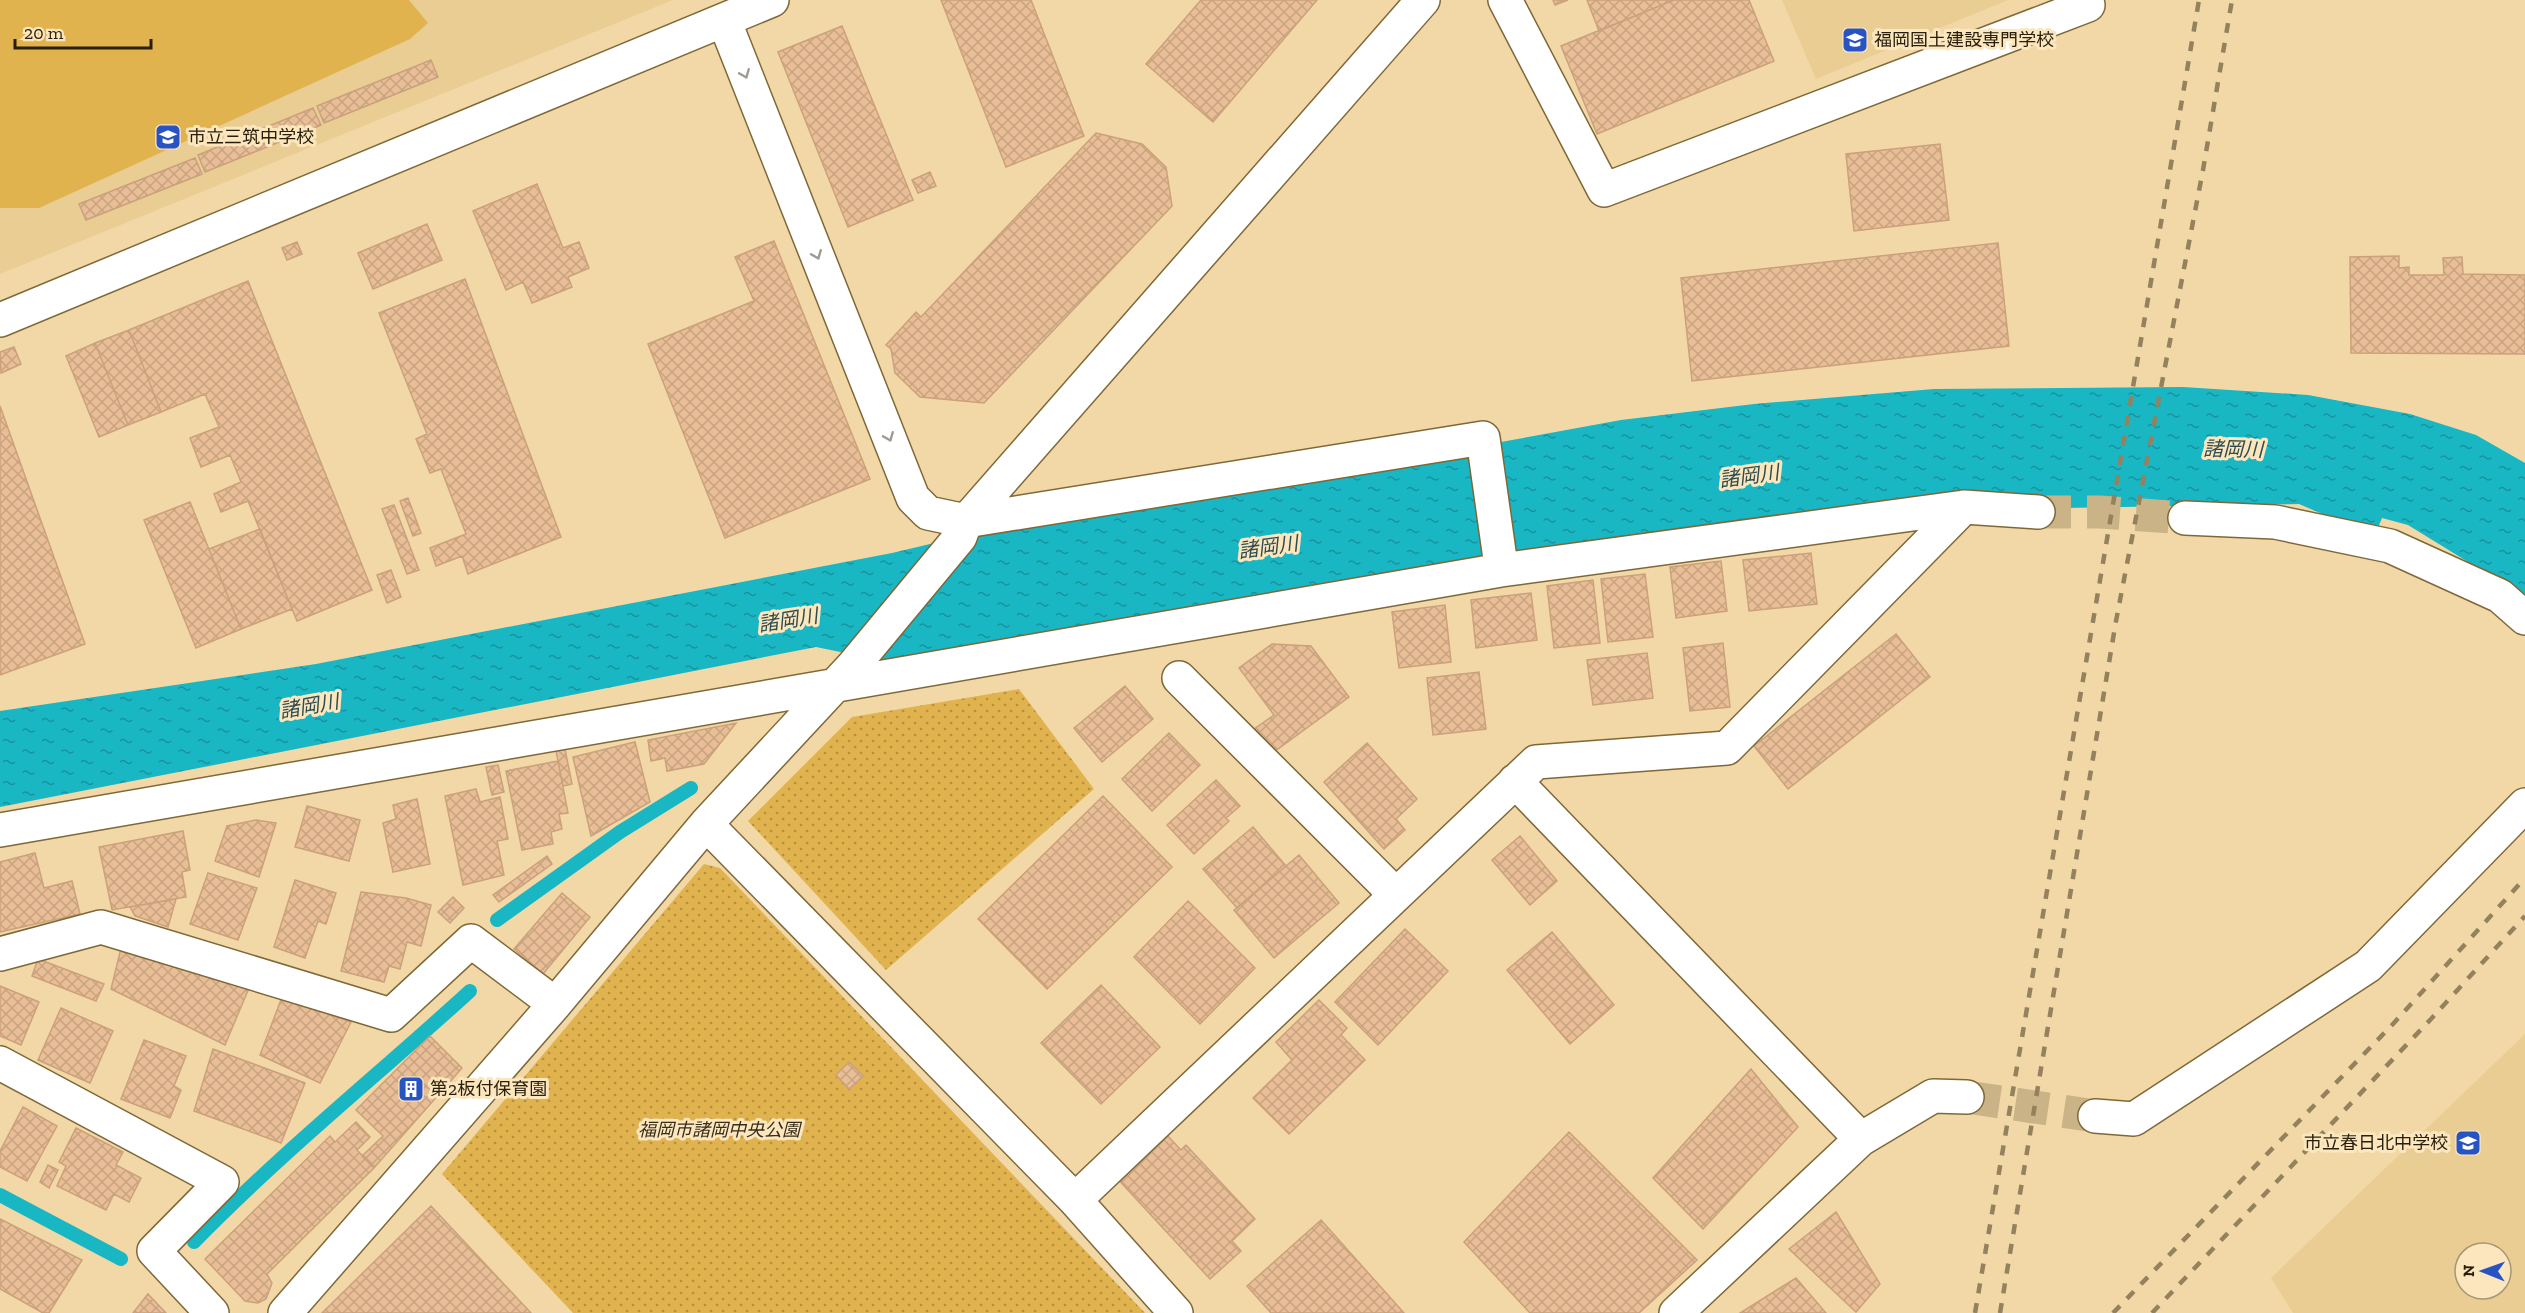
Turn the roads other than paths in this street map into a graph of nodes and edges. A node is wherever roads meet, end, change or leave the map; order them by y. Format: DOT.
graph roads {
  1 [pos="772,0"];
  2 [pos="1423,0"];
  3 [pos="1505,0"];
  4 [pos="2088,5"];
  5 [pos="724,20"];
  6 [pos="0,320"];
  7 [pos="1964,507"];
  8 [pos="2038,512"];
  9 [pos="2185,518"];
  10 [pos="963,529"];
  11 [pos="1501,566"];
  12 [pos="2525,618"];
  13 [pos="845,675"];
  14 [pos="1179,678"];
  15 [pos="1515,782"];
  16 [pos="2525,805"];
  17 [pos="706,824"];
  18 [pos="0,830"];
  19 [pos="1396,895"];
  20 [pos="0,954"];
  21 [pos="555,1004"];
  22 [pos="0,1063"];
  23 [pos="1967,1097"];
  24 [pos="2095,1116"];
  25 [pos="1861,1139"];
  26 [pos="1075,1200"];
  27 [pos="212,1313"];
  28 [pos="285,1313"];
  29 [pos="1176,1313"];
  30 [pos="1676,1313"];
  1 -- 5 [label="street"];
  2 -- 10 [label="street"];
  3 -- 4 [label="street"];
  5 -- 6 [label="street"];
  5 -- 10 [label="street, one-way"];
  7 -- 8 [label="street"];
  7 -- 13 [label="street"];
  7 -- 15 [label="street"];
  9 -- 12 [label="street"];
  10 -- 11 [label="street"];
  10 -- 13 [label="street"];
  13 -- 17 [label="street"];
  13 -- 18 [label="street"];
  14 -- 19 [label="street"];
  15 -- 19 [label="street"];
  15 -- 25 [label="street"];
  16 -- 24 [label="street"];
  17 -- 21 [label="street"];
  17 -- 26 [label="street"];
  19 -- 26 [label="street"];
  20 -- 21 [label="street"];
  21 -- 28 [label="street"];
  22 -- 27 [label="street"];
  23 -- 25 [label="street"];
  25 -- 30 [label="street"];
  26 -- 29 [label="street"];
}
